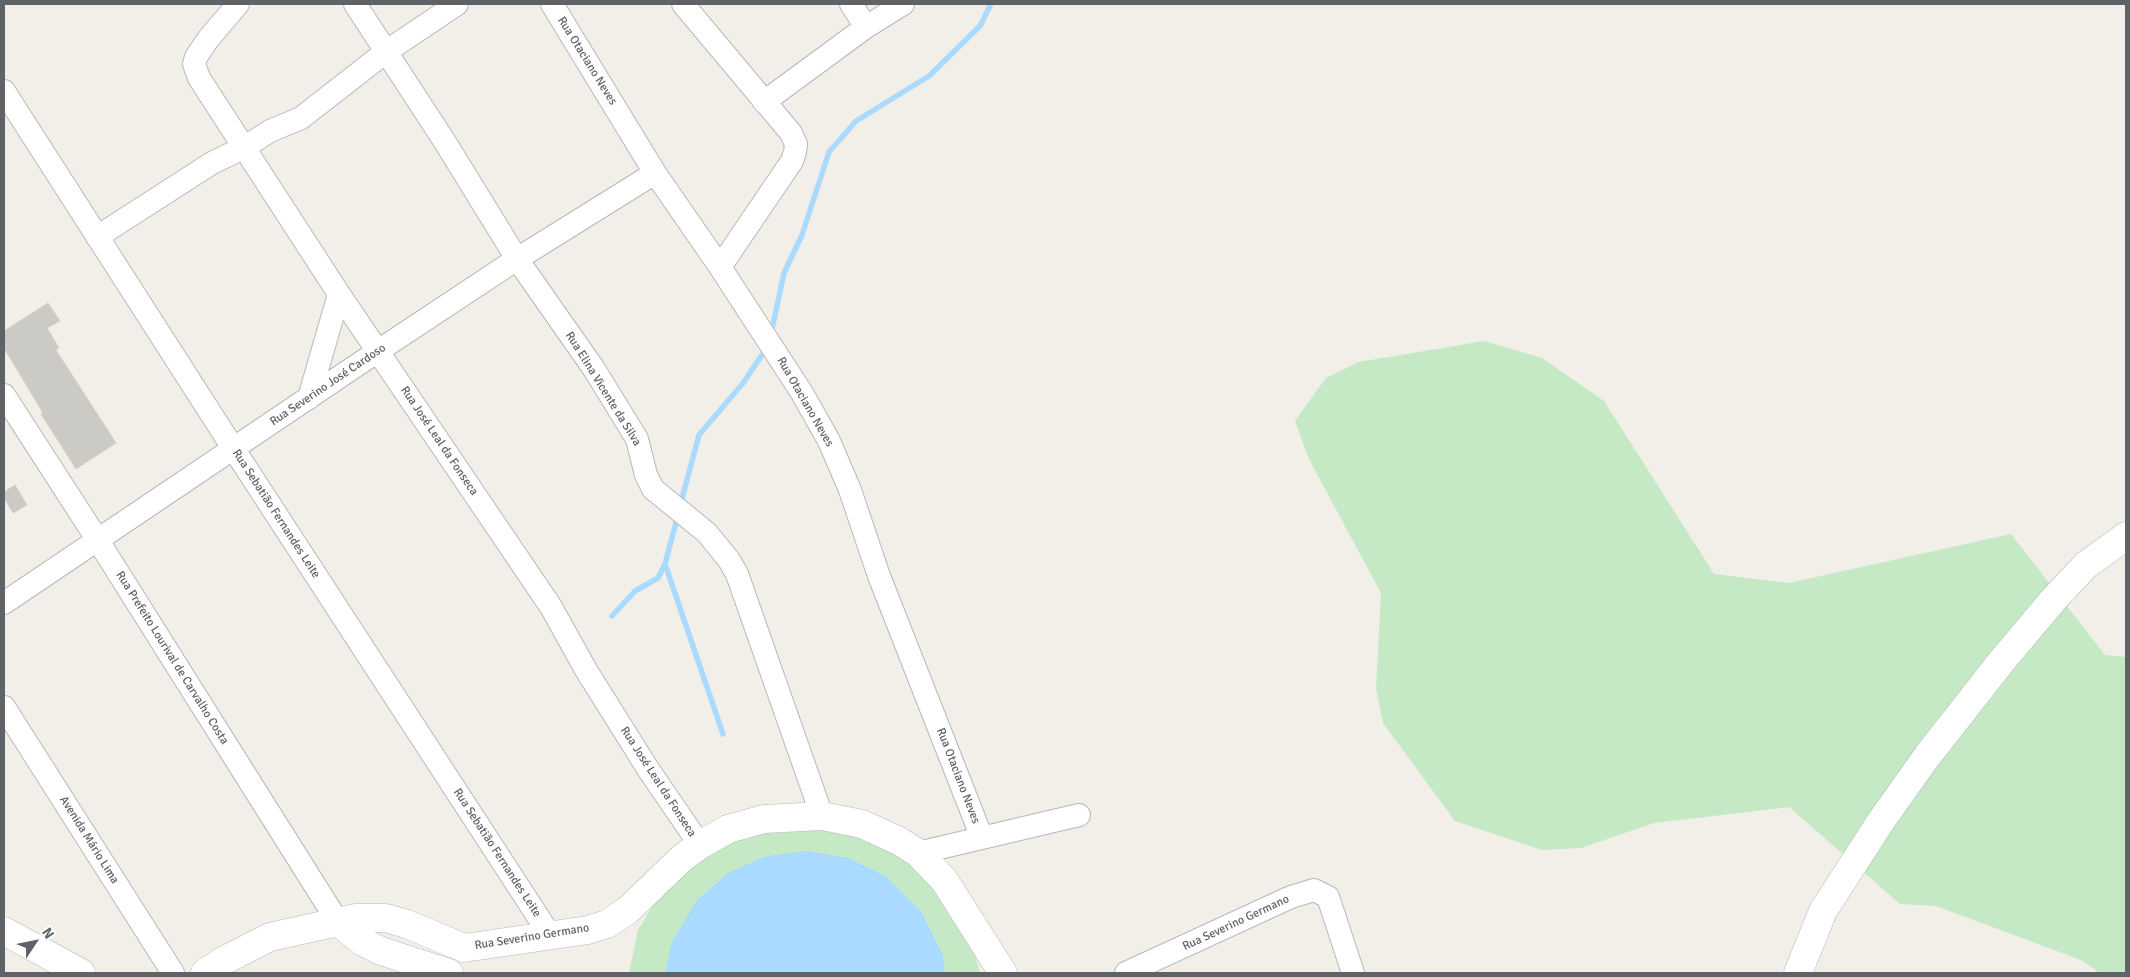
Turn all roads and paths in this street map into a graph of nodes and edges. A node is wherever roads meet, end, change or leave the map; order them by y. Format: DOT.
graph roads {
  1 [pos="238,4"];
  2 [pos="355,4"];
  3 [pos="457,4"];
  4 [pos="552,4"];
  5 [pos="683,4"];
  6 [pos="851,4"];
  7 [pos="903,4"];
  8 [pos="866,27"];
  9 [pos="386,51"];
  10 [pos="4,91"];
  11 [pos="764,102"];
  12 [pos="245,147"];
  13 [pos="656,173"];
  14 [pos="97,236"];
  15 [pos="517,260"];
  16 [pos="720,266"];
  17 [pos="339,294"];
  18 [pos="378,351"];
  19 [pos="4,395"];
  20 [pos="309,398"];
  21 [pos="233,448"];
  22 [pos="2126,536"];
  23 [pos="98,539"];
  24 [pos="4,603"];
  25 [pos="4,707"];
  26 [pos="1079,815"];
  27 [pos="822,816"];
  28 [pos="982,838"];
  29 [pos="700,845"];
  30 [pos="918,853"];
  31 [pos="338,922"];
  32 [pos="4,931"];
  33 [pos="550,935"];
  34 [pos="464,948"];
  35 [pos="81,973"];
  36 [pos="173,973"];
  37 [pos="205,973"];
  38 [pos="449,973"];
  39 [pos="457,973"];
  40 [pos="1004,973"];
  41 [pos="1126,973"];
  42 [pos="1353,973"];
  43 [pos="1798,973"];
  1 -- 12 [label="street, Rua José Leal da Fonseca"];
  2 -- 9 [label="street, Rua Elina Vicente da Silva"];
  3 -- 9 [label="street"];
  4 -- 13 [label="street, Rua Otaciano Neves"];
  5 -- 11 [label="street"];
  6 -- 8 [label="street"];
  7 -- 8 [label="street"];
  8 -- 11 [label="street"];
  9 -- 12 [label="street"];
  9 -- 15 [label="street, Rua Elina Vicente da Silva"];
  10 -- 14 [label="street, Rua Sebatião Fernandes Leite"];
  11 -- 16 [label="street"];
  12 -- 14 [label="street"];
  12 -- 17 [label="street, Rua José Leal da Fonseca"];
  13 -- 15 [label="street, Rua Severino José Cardoso"];
  13 -- 16 [label="street, Rua Otaciano Neves"];
  14 -- 21 [label="street, Rua Sebatião Fernandes Leite"];
  15 -- 18 [label="street, Rua Severino José Cardoso"];
  15 -- 27 [label="street, Rua Elina Vicente da Silva"];
  16 -- 28 [label="street, Rua Otaciano Neves"];
  17 -- 18 [label="street, Rua José Leal da Fonseca"];
  17 -- 20 [label="street"];
  18 -- 20 [label="street, Rua Severino José Cardoso"];
  18 -- 29 [label="street, Rua José Leal da Fonseca"];
  19 -- 23 [label="street, Rua Prefeito Lourival de Carvalho Costa"];
  20 -- 21 [label="street, Rua Severino José Cardoso"];
  21 -- 23 [label="street, Rua Severino José Cardoso"];
  21 -- 33 [label="street, Rua Sebatião Fernandes Leite"];
  22 -- 43 [label="street"];
  23 -- 24 [label="street, Rua Severino José Cardoso"];
  23 -- 31 [label="street, Rua Prefeito Lourival de Carvalho Costa"];
  25 -- 36 [label="street, Avenida Mário Lima"];
  26 -- 28 [label="street"];
  27 -- 29 [label="street, Rua Severino Germano"];
  27 -- 30 [label="street, Rua Severino Germano"];
  28 -- 30 [label="street"];
  29 -- 33 [label="street, Rua Severino Germano"];
  30 -- 40 [label="street, Rua Severino Germano"];
  31 -- 34 [label="street"];
  31 -- 37 [label="street"];
  31 -- 38 [label="street"];
  32 -- 35 [label="street"];
  33 -- 34 [label="street, Rua Severino Germano"];
  34 -- 39 [label="street"];
  41 -- 42 [label="street, Rua Severino Germano"];
}
